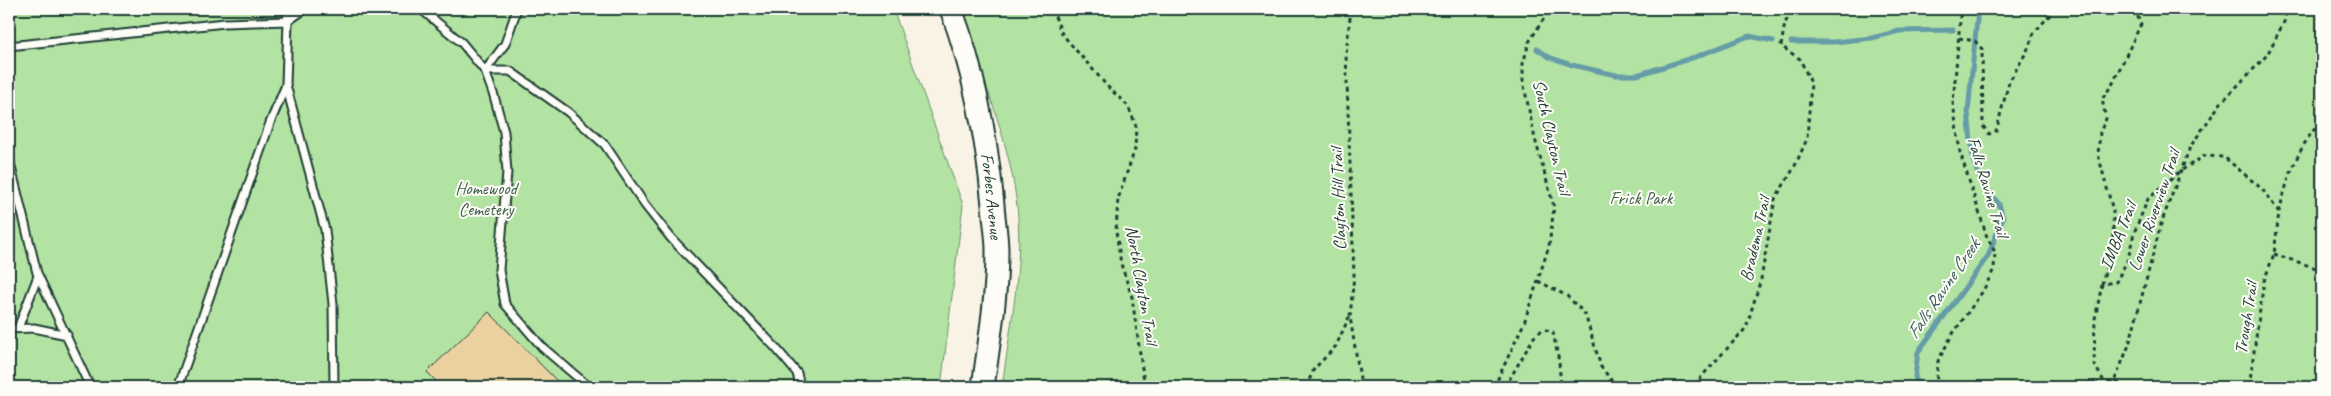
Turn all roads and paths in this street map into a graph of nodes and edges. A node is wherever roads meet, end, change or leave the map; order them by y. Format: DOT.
graph roads {
  1 [pos="288,9"];
  2 [pos="305,9"];
  3 [pos="421,9"];
  4 [pos="517,9"];
  5 [pos="950,9"];
  6 [pos="1052,9"];
  7 [pos="1351,9"];
  8 [pos="1550,9"];
  9 [pos="1793,9"];
  10 [pos="1961,9"];
  11 [pos="2055,9"];
  12 [pos="2138,9"];
  13 [pos="2287,9"];
  14 [pos="288,21"];
  15 [pos="1959,38"];
  16 [pos="9,46"];
  17 [pos="485,71"];
  18 [pos="286,84"];
  19 [pos="2322,120"];
  20 [pos="9,159"];
  21 [pos="2179,172"];
  22 [pos="2279,212"];
  23 [pos="2274,254"];
  24 [pos="2322,270"];
  25 [pos="38,276"];
  26 [pos="1538,281"];
  27 [pos="2102,284"];
  28 [pos="1350,317"];
  29 [pos="18,328"];
  30 [pos="9,329"];
  31 [pos="67,335"];
  32 [pos="1496,382"];
  33 [pos="90,387"];
  34 [pos="178,387"];
  35 [pos="334,387"];
  36 [pos="590,387"];
  37 [pos="800,387"];
  38 [pos="983,387"];
  39 [pos="1147,387"];
  40 [pos="1306,387"];
  41 [pos="1358,387"];
  42 [pos="1494,387"];
  43 [pos="1505,387"];
  44 [pos="1561,387"];
  45 [pos="1617,387"];
  46 [pos="1696,387"];
  47 [pos="1936,387"];
  48 [pos="2107,387"];
  49 [pos="2112,387"];
  50 [pos="2249,387"];
  1 -- 14 [label="lane"];
  2 -- 14 [label="lane"];
  3 -- 17 [label="lane"];
  4 -- 17 [label="lane"];
  5 -- 38 [label="main road, Forbes Avenue"];
  6 -- 39 [label="path, North Clayton Trail"];
  7 -- 28 [label="path, Clayton Hill Trail"];
  8 -- 26 [label="path, South Clayton Trail"];
  9 -- 46 [label="path, Bradema Trail"];
  10 -- 15 [label="path, Falls Ravine Trail"];
  11 -- 15 [label="path"];
  12 -- 27 [label="path, IMBA Trail"];
  13 -- 21 [label="path, Lower Riverview Trail"];
  14 -- 16 [label="lane"];
  14 -- 18 [label="lane"];
  15 -- 47 [label="path, Falls Ravine Trail"];
  17 -- 36 [label="lane"];
  17 -- 37 [label="lane"];
  18 -- 34 [label="lane"];
  18 -- 35 [label="lane"];
  19 -- 22 [label="path"];
  20 -- 25 [label="lane"];
  21 -- 22 [label="path"];
  21 -- 27 [label="path, IMBA Trail"];
  21 -- 49 [label="path, Lower Riverview Trail"];
  22 -- 23 [label="path, Trough Trail"];
  23 -- 24 [label="path"];
  23 -- 50 [label="path, Trough Trail"];
  25 -- 29 [label="lane"];
  25 -- 31 [label="lane"];
  26 -- 32 [label="path, South Clayton Trail"];
  26 -- 45 [label="path"];
  27 -- 48 [label="path, IMBA Trail"];
  28 -- 40 [label="path"];
  28 -- 41 [label="path, Clayton Hill Trail"];
  29 -- 30 [label="lane"];
  29 -- 31 [label="lane"];
  31 -- 33 [label="lane"];
  32 -- 42 [label="path, South Clayton Trail"];
  32 -- 43 [label="path"];
  43 -- 44 [label="path"];
}
